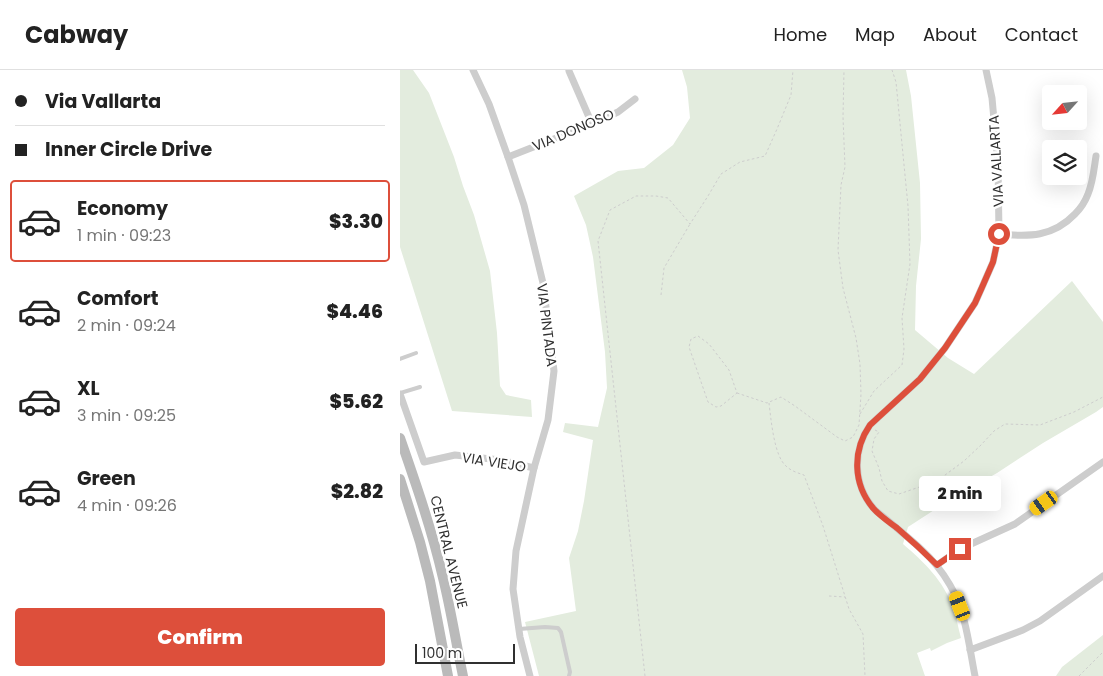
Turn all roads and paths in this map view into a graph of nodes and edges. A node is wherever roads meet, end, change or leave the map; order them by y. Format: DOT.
graph roads {
  1 [pos="473,70"];
  2 [pos="792,70"];
  3 [pos="844,70"];
  4 [pos="892,70"];
  5 [pos="987,70"];
  6 [pos="569,71"];
  7 [pos="635,99"];
  8 [pos="592,124"];
  9 [pos="1096,156"];
  10 [pos="508,157"];
  11 [pos="690,224"];
  12 [pos="999,234"];
  13 [pos="661,296"];
  14 [pos="416,353"];
  15 [pos="400,359"];
  16 [pos="420,387"];
  17 [pos="738,393"];
  18 [pos="400,394"];
  19 [pos="1103,397"];
  20 [pos="769,402"];
  21 [pos="860,415"];
  22 [pos="869,427"];
  23 [pos="400,438"];
  24 [pos="1103,462"];
  25 [pos="534,468"];
  26 [pos="400,479"];
  27 [pos="937,565"];
  28 [pos="1103,576"];
  29 [pos="829,596"];
  30 [pos="846,598"];
  31 [pos="519,629"];
  32 [pos="970,650"];
  33 [pos="1103,652"];
  34 [pos="448,676"];
  35 [pos="463,676"];
  36 [pos="530,676"];
  37 [pos="569,676"];
  38 [pos="645,676"];
  39 [pos="865,676"];
  40 [pos="975,676"];
  41 [pos="1079,676"];
  1 -- 10 [label="street, VIA PINTADA"];
  2 -- 11 [label="path"];
  3 -- 21 [label="path"];
  4 -- 21 [label="path"];
  5 -- 12 [label="street, VIA VALLARTA"];
  6 -- 8 [label="street"];
  7 -- 8 [label="street, VIA DONOSO"];
  8 -- 10 [label="street, VIA DONOSO"];
  9 -- 12 [label="street"];
  10 -- 25 [label="street, VIA PINTADA"];
  11 -- 13 [label="path"];
  11 -- 38 [label="path"];
  12 -- 22 [label="street, VIA VALLARTA"];
  14 -- 15 [label="lane"];
  16 -- 18 [label="lane"];
  17 -- 17 [label="path"];
  17 -- 20 [label="path"];
  18 -- 25 [label="street, VIA VIEJO"];
  19 -- 22 [label="path"];
  20 -- 21 [label="path"];
  20 -- 30 [label="path"];
  22 -- 27 [label="street, VIA VALLARTA"];
  23 -- 35 [label="main road, CENTRAL AVENUE"];
  24 -- 27 [label="street"];
  25 -- 31 [label="street, VIA PINTADA"];
  26 -- 34 [label="main road, CENTRAL AVENUE"];
  27 -- 32 [label="street, VIA VALLARTA"];
  28 -- 32 [label="street"];
  29 -- 30 [label="path"];
  30 -- 39 [label="path"];
  31 -- 36 [label="street, VIA PINTADA"];
  31 -- 37 [label="lane"];
  32 -- 40 [label="street, VIA VALLARTA"];
  33 -- 41 [label="path"];
}
